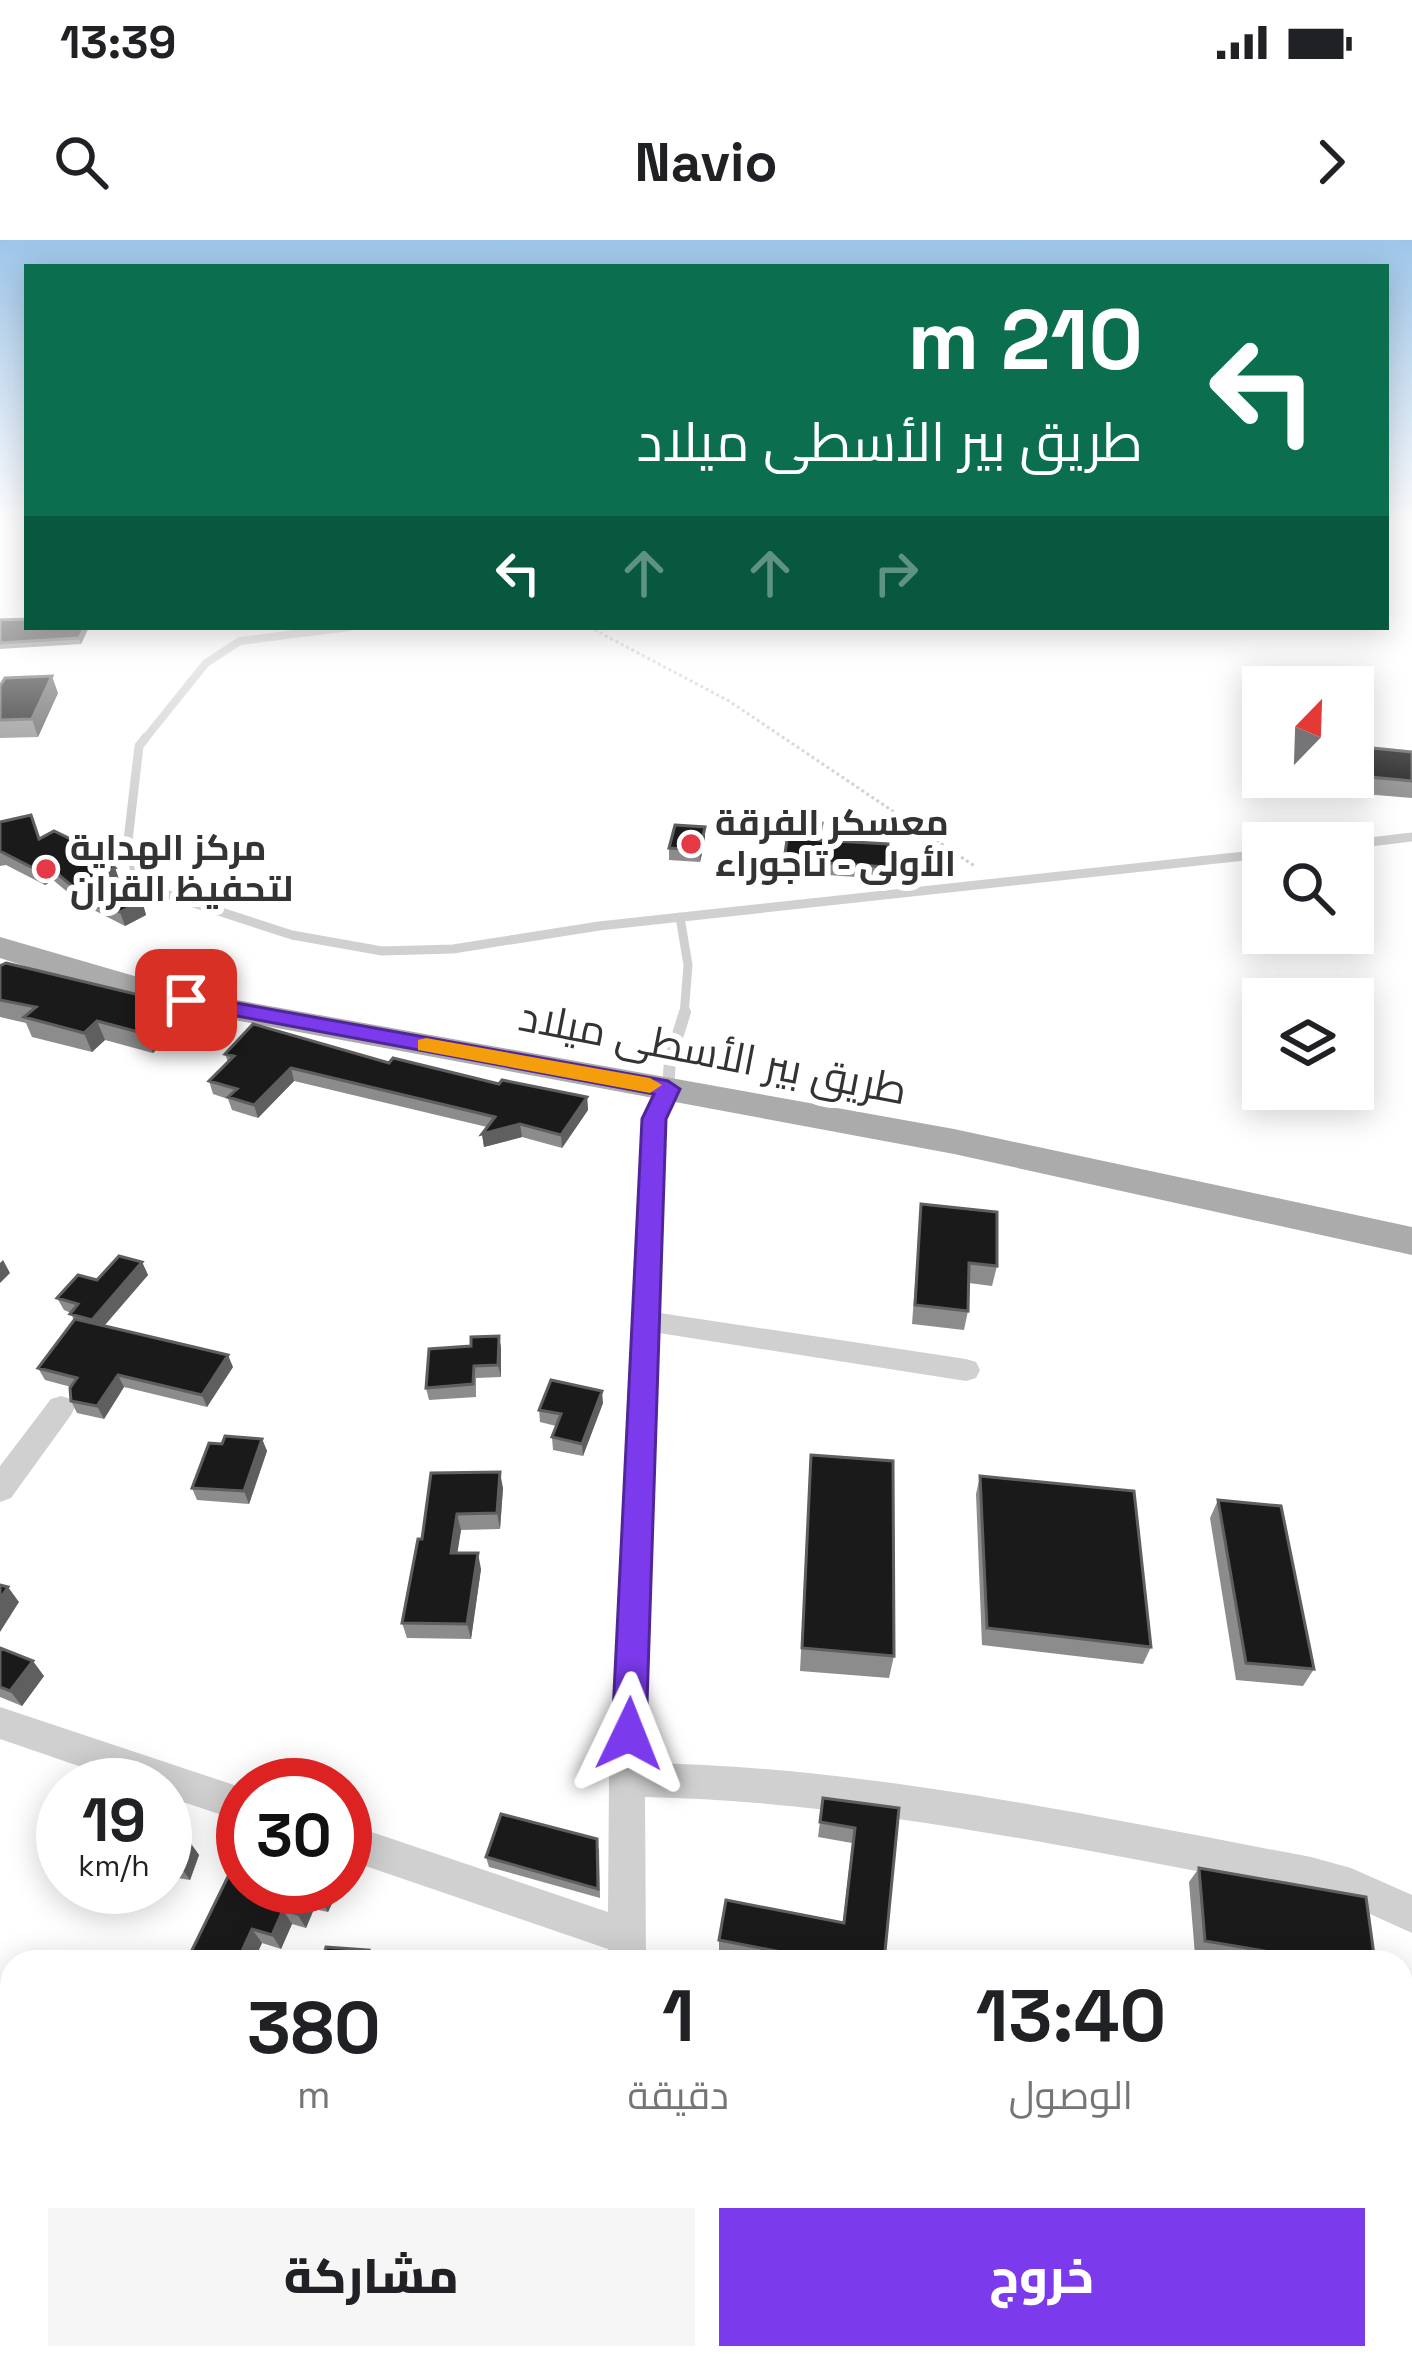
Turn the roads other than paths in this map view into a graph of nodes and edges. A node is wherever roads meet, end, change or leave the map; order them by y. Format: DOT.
graph roads {
  1 [pos="326,630"];
  2 [pos="1412,837"];
  3 [pos="1374,842"];
  4 [pos="1242,856"];
  5 [pos="680,917"];
  6 [pos="0,947"];
  7 [pos="668,1089"];
  8 [pos="1412,1241"];
  9 [pos="645,1321"];
  10 [pos="966,1370"];
  11 [pos="61,1407"];
  12 [pos="0,1489"];
  13 [pos="0,1723"];
  14 [pos="628,1780"];
  15 [pos="216,1796"];
  16 [pos="372,1851"];
  17 [pos="1412,1914"];
  18 [pos="626,1949"];
  1 -- 5 [label="lane"];
  2 -- 3 [label="lane"];
  4 -- 5 [label="lane"];
  5 -- 7 [label="lane"];
  6 -- 7 [label="main road, طريق بير الأسطى ميلاد"];
  7 -- 8 [label="main road, طريق بير الأسطى ميلاد"];
  7 -- 9 [label="street"];
  9 -- 10 [label="street"];
  9 -- 14 [label="street"];
  11 -- 12 [label="street"];
  13 -- 15 [label="street"];
  14 -- 17 [label="street"];
  14 -- 18 [label="street"];
  16 -- 18 [label="street"];
}
